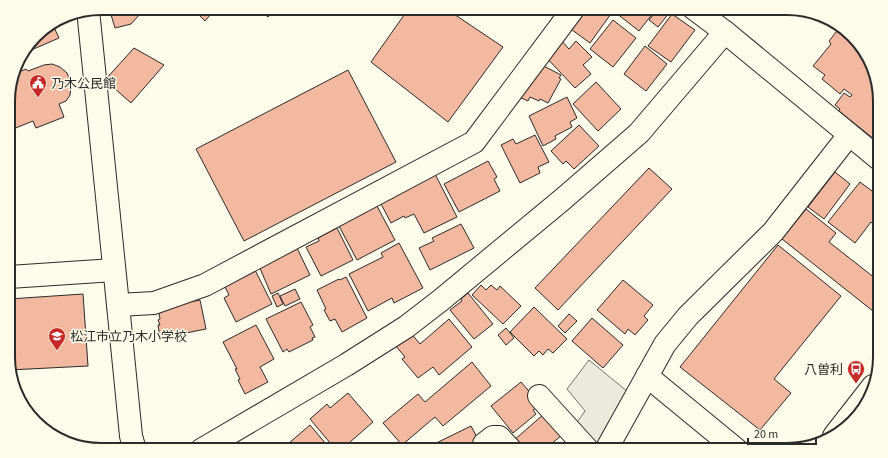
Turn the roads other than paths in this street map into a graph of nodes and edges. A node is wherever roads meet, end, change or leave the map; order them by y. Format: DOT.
graph roads {
  1 [pos="569,15"];
  2 [pos="702,15"];
  3 [pos="89,16"];
  4 [pos="724,32"];
  5 [pos="849,135"];
  6 [pos="873,154"];
  7 [pos="114,270"];
  8 [pos="15,277"];
  9 [pos="118,305"];
  10 [pos="647,376"];
  11 [pos="539,396"];
  12 [pos="860,402"];
  13 [pos="848,418"];
  14 [pos="133,443"];
  15 [pos="213,443"];
  16 [pos="485,443"];
  17 [pos="505,443"];
  18 [pos="582,443"];
  19 [pos="610,443"];
  20 [pos="728,443"];
  1 -- 9 [label="street"];
  2 -- 4 [label="street"];
  3 -- 7 [label="street"];
  4 -- 5 [label="street"];
  4 -- 15 [label="street"];
  5 -- 6 [label="street"];
  5 -- 10 [label="street"];
  7 -- 8 [label="street"];
  7 -- 9 [label="street"];
  9 -- 14 [label="street"];
  10 -- 19 [label="street"];
  10 -- 20 [label="street"];
  11 -- 18 [label="street"];
  12 -- 13 [label="street"];
  16 -- 17 [label="street"];
}
